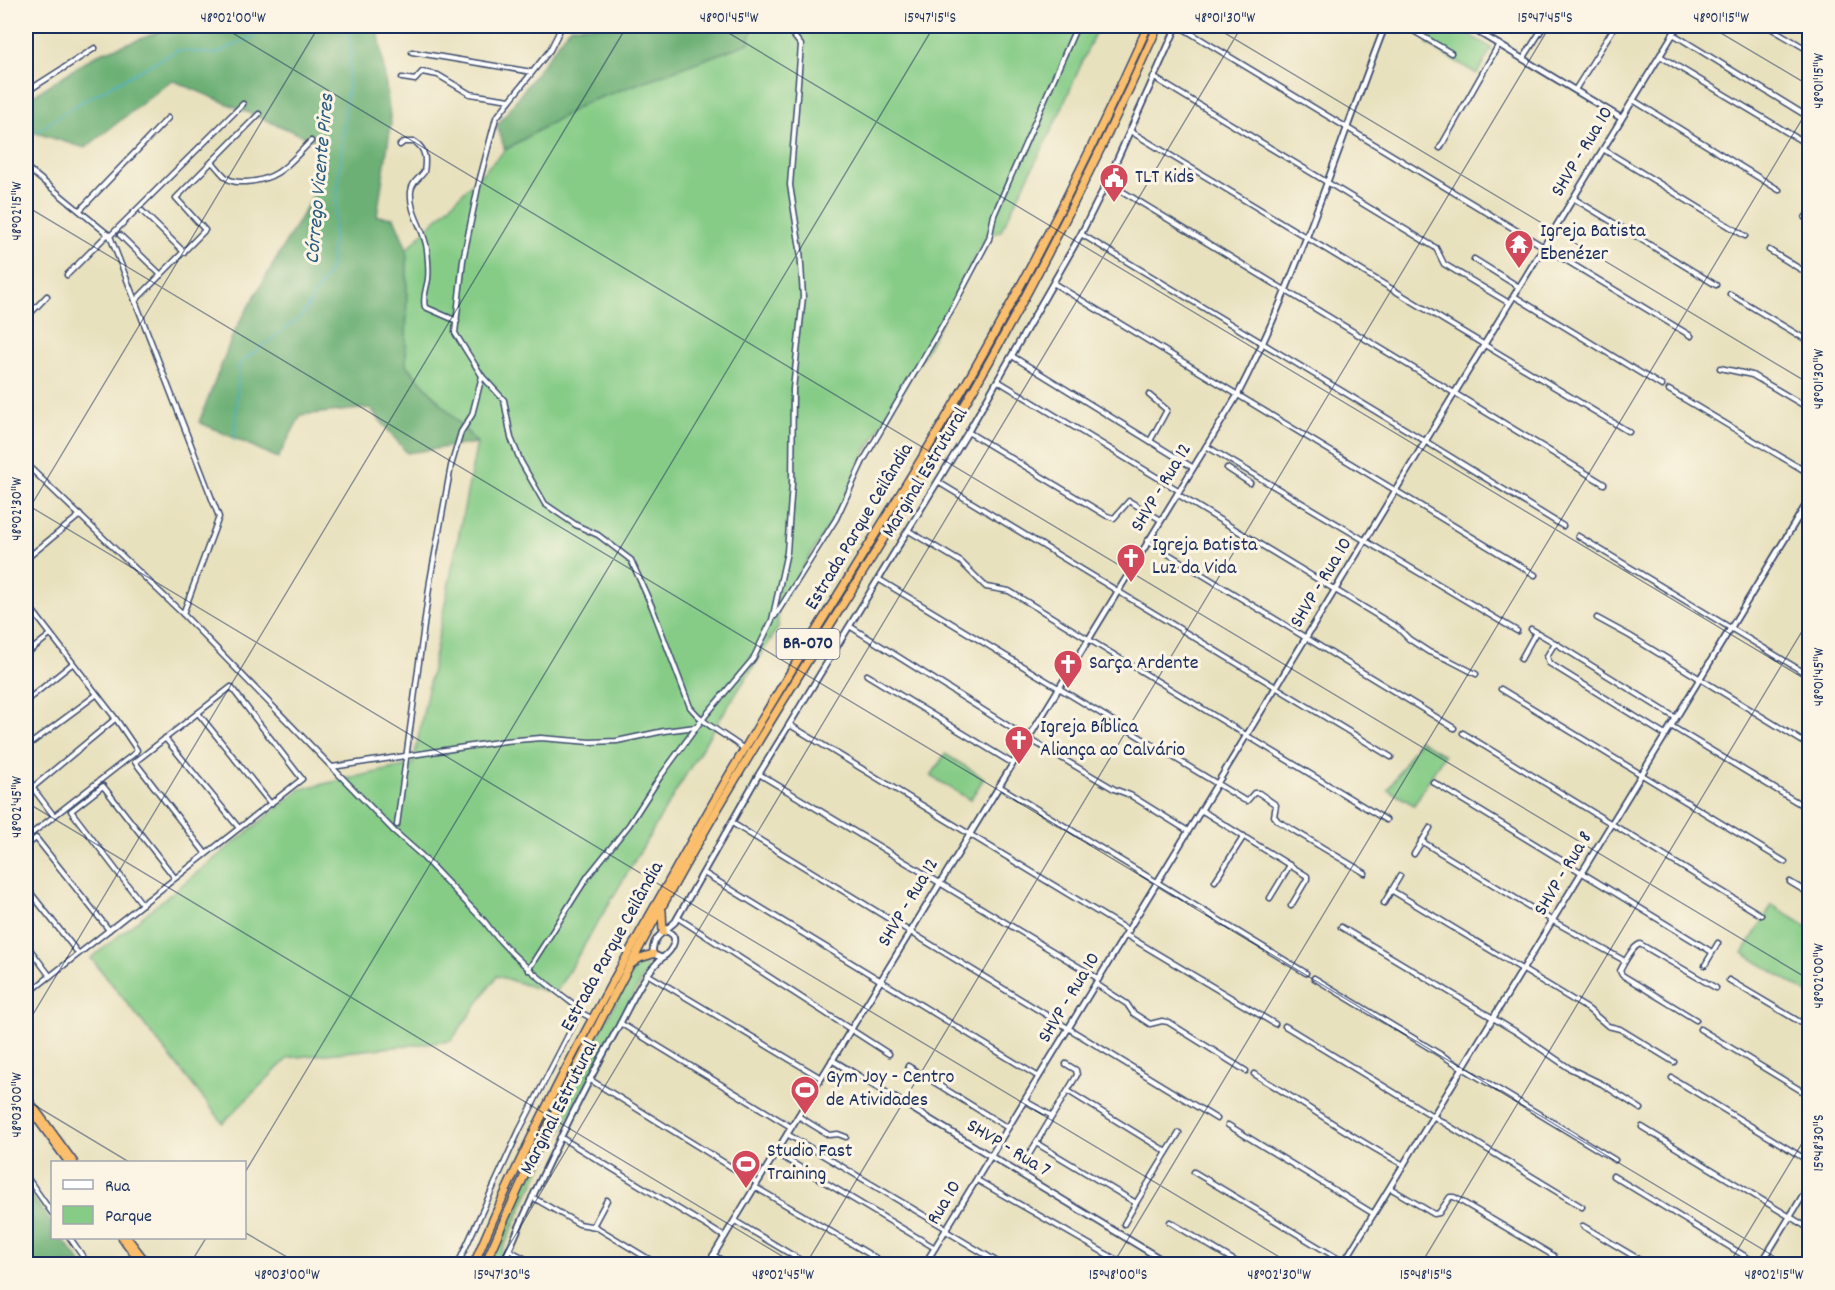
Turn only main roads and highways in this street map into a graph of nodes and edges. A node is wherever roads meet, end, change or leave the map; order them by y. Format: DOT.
graph roads {
  1 [pos="1148,26"];
  2 [pos="1158,26"];
  3 [pos="665,903"];
  4 [pos="664,932"];
  5 [pos="653,955"];
  6 [pos="631,964"];
  7 [pos="26,1096"];
  8 [pos="26,1104"];
  9 [pos="67,1161"];
  10 [pos="73,1161"];
  11 [pos="123,1239"];
  12 [pos="129,1239"];
  13 [pos="141,1264"];
  14 [pos="148,1264"];
  15 [pos="474,1264"];
  16 [pos="484,1264"];
  1 -- 15 [label="highway, Estrada Parque Ceilândia / BR-070"];
  2 -- 3 [label="highway, Estrada Parque Ceilândia / BR-070"];
  3 -- 4 [label="highway"];
  3 -- 6 [label="highway, Estrada Parque Ceilândia / BR-070"];
  5 -- 6 [label="highway"];
  6 -- 16 [label="highway, Estrada Parque Ceilândia / BR-070"];
  7 -- 10 [label="highway"];
  8 -- 9 [label="highway"];
  11 -- 13 [label="highway"];
  12 -- 14 [label="highway"];
}
